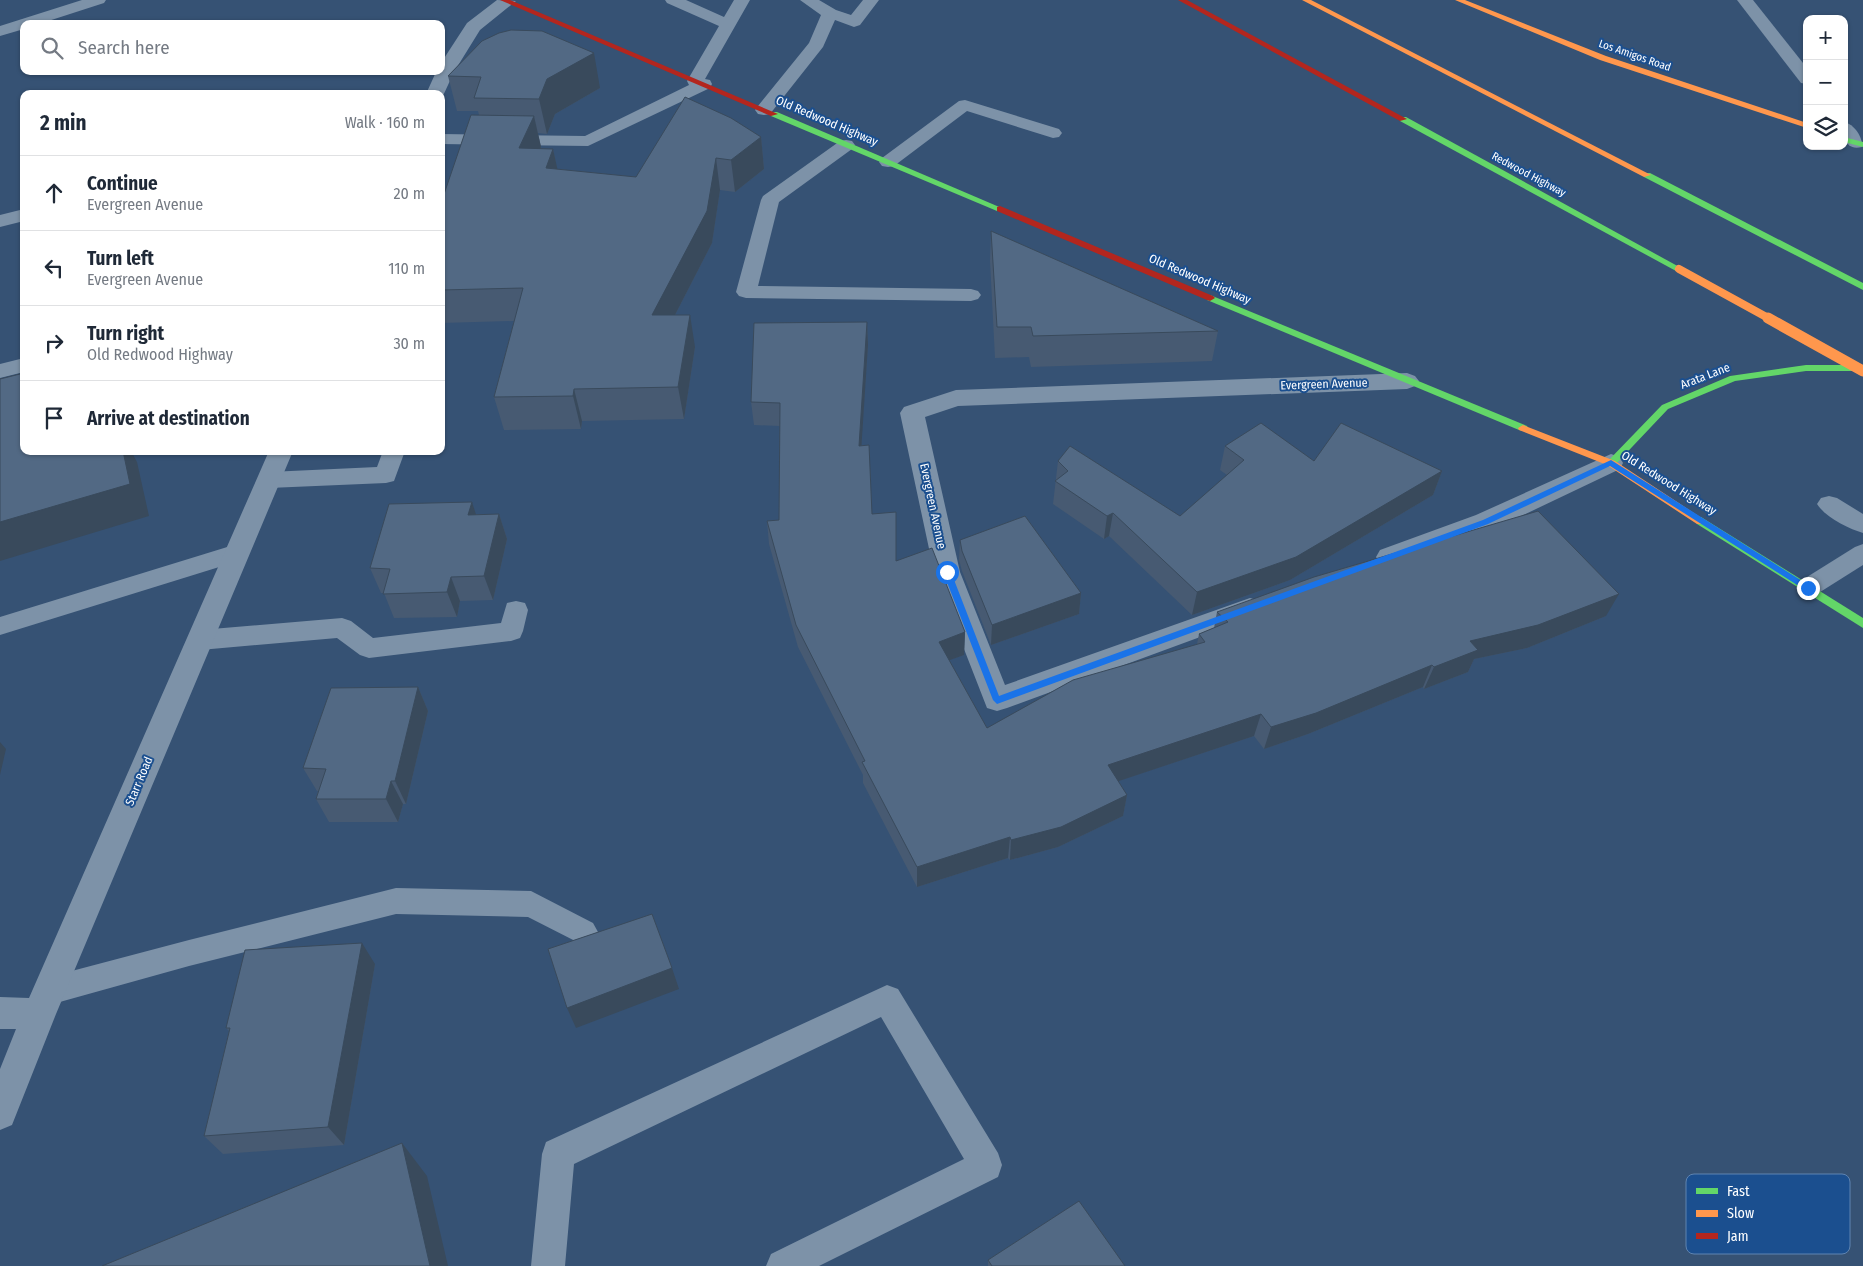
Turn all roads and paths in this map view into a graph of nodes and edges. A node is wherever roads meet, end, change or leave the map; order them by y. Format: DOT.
graph roads {
  1 [pos="98,0"];
  2 [pos="672,0"];
  3 [pos="742,0"];
  4 [pos="808,0"];
  5 [pos="871,0"];
  6 [pos="1182,0"];
  7 [pos="1306,0"];
  8 [pos="1459,0"];
  9 [pos="1745,0"];
  10 [pos="505,1"];
  11 [pos="830,13"];
  12 [pos="35,20"];
  13 [pos="728,24"];
  14 [pos="20,25"];
  15 [pos="0,31"];
  16 [pos="445,72"];
  17 [pos="1803,74"];
  18 [pos="444,75"];
  19 [pos="699,83"];
  20 [pos="437,90"];
  21 [pos="764,110"];
  22 [pos="1803,125"];
  23 [pos="1053,132"];
  24 [pos="445,139"];
  25 [pos="846,144"];
  26 [pos="888,162"];
  27 [pos="20,216"];
  28 [pos="0,221"];
  29 [pos="1860,285"];
  30 [pos="970,295"];
  31 [pos="20,365"];
  32 [pos="1863,369"];
  33 [pos="0,371"];
  34 [pos="1407,381"];
  35 [pos="279,455"];
  36 [pos="393,455"];
  37 [pos="1611,463"];
  38 [pos="269,480"];
  39 [pos="1829,504"];
  40 [pos="1863,525"];
  41 [pos="237,553"];
  42 [pos="1863,553"];
  43 [pos="1366,566"];
  44 [pos="1808,588"];
  45 [pos="1273,600"];
  46 [pos="516,610"];
  47 [pos="1863,624"];
  48 [pos="0,626"];
  49 [pos="200,640"];
  50 [pos="583,932"];
  51 [pos="44,1002"];
  52 [pos="0,1013"];
  53 [pos="0,1113"];
  54 [pos="548,1266"];
  55 [pos="783,1266"];
  1 -- 12 [label="lane"];
  2 -- 13 [label="lane"];
  3 -- 13 [label="lane"];
  4 -- 11 [label="lane"];
  5 -- 11 [label="lane"];
  6 -- 32 [label="main road, Redwood Highway, bridge"];
  7 -- 29 [label="main road"];
  8 -- 22 [label="main road, Los Amigos Road"];
  9 -- 17 [label="lane"];
  10 -- 16 [label="street"];
  10 -- 19 [label="main road, Old Redwood Highway"];
  11 -- 21 [label="lane"];
  13 -- 19 [label="lane"];
  14 -- 15 [label="lane"];
  18 -- 20 [label="street"];
  19 -- 21 [label="main road, Old Redwood Highway"];
  19 -- 24 [label="lane"];
  21 -- 25 [label="main road, Old Redwood Highway"];
  23 -- 26 [label="lane"];
  25 -- 26 [label="main road, Old Redwood Highway"];
  25 -- 30 [label="lane"];
  26 -- 34 [label="main road, Old Redwood Highway"];
  27 -- 28 [label="lane"];
  31 -- 33 [label="lane"];
  32 -- 37 [label="main road, Arata Lane"];
  34 -- 37 [label="main road, Old Redwood Highway"];
  34 -- 45 [label="street, Evergreen Avenue"];
  35 -- 38 [label="street, Starr Road"];
  36 -- 38 [label="lane"];
  37 -- 43 [label="street"];
  37 -- 44 [label="main road, Old Redwood Highway"];
  38 -- 41 [label="street, Starr Road"];
  39 -- 40 [label="lane"];
  41 -- 48 [label="lane"];
  41 -- 49 [label="street, Starr Road"];
  42 -- 44 [label="lane"];
  44 -- 47 [label="main road, Old Redwood Highway"];
  46 -- 49 [label="lane"];
  49 -- 51 [label="street, Starr Road"];
  50 -- 51 [label="lane"];
  51 -- 52 [label="street"];
  51 -- 53 [label="street, Starr Road"];
  54 -- 55 [label="lane"];
}
